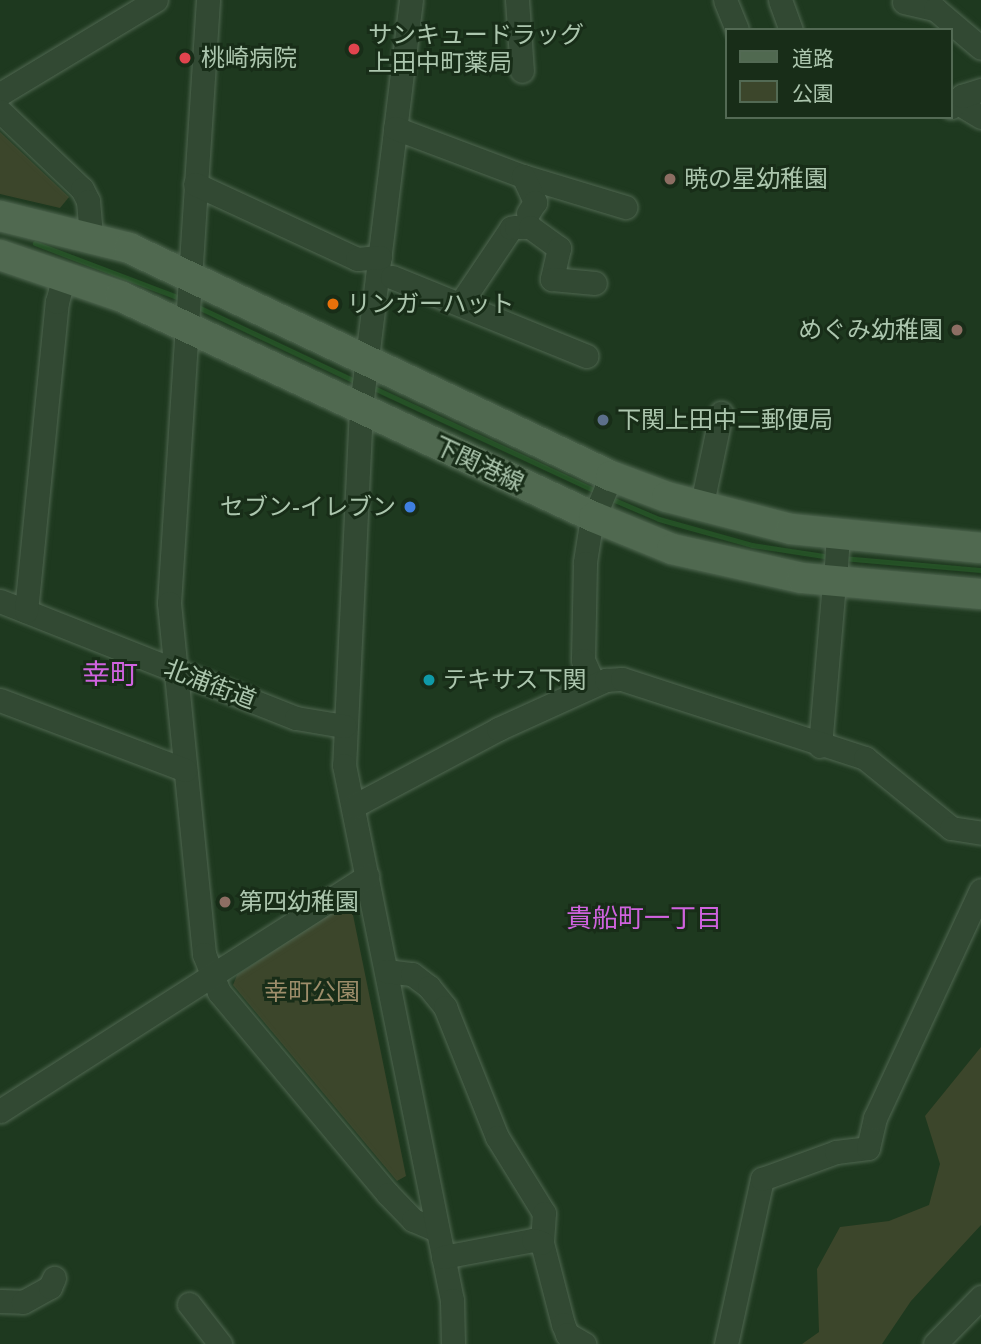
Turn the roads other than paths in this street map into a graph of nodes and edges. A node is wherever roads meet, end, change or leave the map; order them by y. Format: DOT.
graph roads {
  1 [pos="156,0"];
  2 [pos="208,0"];
  3 [pos="411,0"];
  4 [pos="517,0"];
  5 [pos="725,0"];
  6 [pos="780,0"];
  7 [pos="904,2"];
  8 [pos="736,28"];
  9 [pos="790,28"];
  10 [pos="981,48"];
  11 [pos="522,71"];
  12 [pos="981,90"];
  13 [pos="0,94"];
  14 [pos="953,108"];
  15 [pos="0,111"];
  16 [pos="953,112"];
  17 [pos="981,117"];
  18 [pos="395,128"];
  19 [pos="523,176"];
  20 [pos="195,184"];
  21 [pos="625,206"];
  22 [pos="528,212"];
  23 [pos="0,216"];
  24 [pos="91,236"];
  25 [pos="0,255"];
  26 [pos="386,267"];
  27 [pos="64,275"];
  28 [pos="190,283"];
  29 [pos="595,283"];
  30 [pos="460,304"];
  31 [pos="187,321"];
  32 [pos="587,356"];
  33 [pos="364,384"];
  34 [pos="722,413"];
  35 [pos="704,494"];
  36 [pos="600,503"];
  37 [pos="838,539"];
  38 [pos="981,548"];
  39 [pos="834,581"];
  40 [pos="981,594"];
  41 [pos="0,601"];
  42 [pos="26,611"];
  43 [pos="176,671"];
  44 [pos="594,685"];
  45 [pos="0,700"];
  46 [pos="344,726"];
  47 [pos="820,746"];
  48 [pos="186,770"];
  49 [pos="354,806"];
  50 [pos="981,833"];
  51 [pos="366,876"];
  52 [pos="981,890"];
  53 [pos="386,971"];
  54 [pos="209,975"];
  55 [pos="0,1111"];
  56 [pos="437,1230"];
  57 [pos="542,1243"];
  58 [pos="443,1257"];
  59 [pos="54,1278"];
  60 [pos="981,1297"];
  61 [pos="0,1301"];
  62 [pos="190,1304"];
  63 [pos="220,1344"];
  64 [pos="453,1344"];
  65 [pos="584,1344"];
  66 [pos="726,1344"];
  67 [pos="935,1344"];
  1 -- 13 [label="street"];
  2 -- 20 [label="street"];
  3 -- 18 [label="street"];
  4 -- 11 [label="street"];
  5 -- 8 [label="street"];
  6 -- 9 [label="street"];
  7 -- 10 [label="street"];
  12 -- 14 [label="street"];
  15 -- 24 [label="street"];
  16 -- 17 [label="street"];
  18 -- 19 [label="street"];
  18 -- 26 [label="street"];
  19 -- 21 [label="street"];
  19 -- 22 [label="street"];
  20 -- 26 [label="street"];
  20 -- 28 [label="street"];
  23 -- 24 [label="main road, 下関港線"];
  24 -- 28 [label="main road, 下関港線"];
  25 -- 27 [label="main road, 下関港線"];
  26 -- 30 [label="street"];
  26 -- 33 [label="street"];
  27 -- 31 [label="main road, 下関港線"];
  27 -- 42 [label="street"];
  28 -- 31 [label="street"];
  28 -- 33 [label="main road, 下関港線"];
  29 -- 30 [label="street"];
  30 -- 32 [label="street"];
  31 -- 33 [label="main road, 下関港線"];
  31 -- 43 [label="street"];
  33 -- 36 [label="main road, 下関港線"];
  33 -- 36 [label="main road, 下関港線"];
  33 -- 46 [label="street"];
  34 -- 35 [label="street"];
  36 -- 37 [label="main road, 下関港線"];
  36 -- 39 [label="main road, 下関港線"];
  36 -- 44 [label="street"];
  37 -- 38 [label="main road, 下関港線"];
  37 -- 39 [label="street"];
  39 -- 40 [label="main road, 下関港線"];
  39 -- 47 [label="street"];
  41 -- 42 [label="street, 北浦街道"];
  42 -- 43 [label="street, 北浦街道"];
  43 -- 46 [label="street, 北浦街道"];
  43 -- 48 [label="street"];
  44 -- 47 [label="street"];
  44 -- 49 [label="street"];
  45 -- 48 [label="street"];
  46 -- 49 [label="street"];
  47 -- 50 [label="street"];
  48 -- 54 [label="street"];
  49 -- 51 [label="street"];
  51 -- 53 [label="street"];
  51 -- 54 [label="street"];
  52 -- 66 [label="street"];
  53 -- 56 [label="street"];
  53 -- 57 [label="street"];
  54 -- 55 [label="street"];
  54 -- 56 [label="street"];
  56 -- 58 [label="street"];
  57 -- 58 [label="street"];
  57 -- 65 [label="street"];
  58 -- 64 [label="street"];
  59 -- 61 [label="street"];
  60 -- 67 [label="street"];
  62 -- 63 [label="street"];
}
